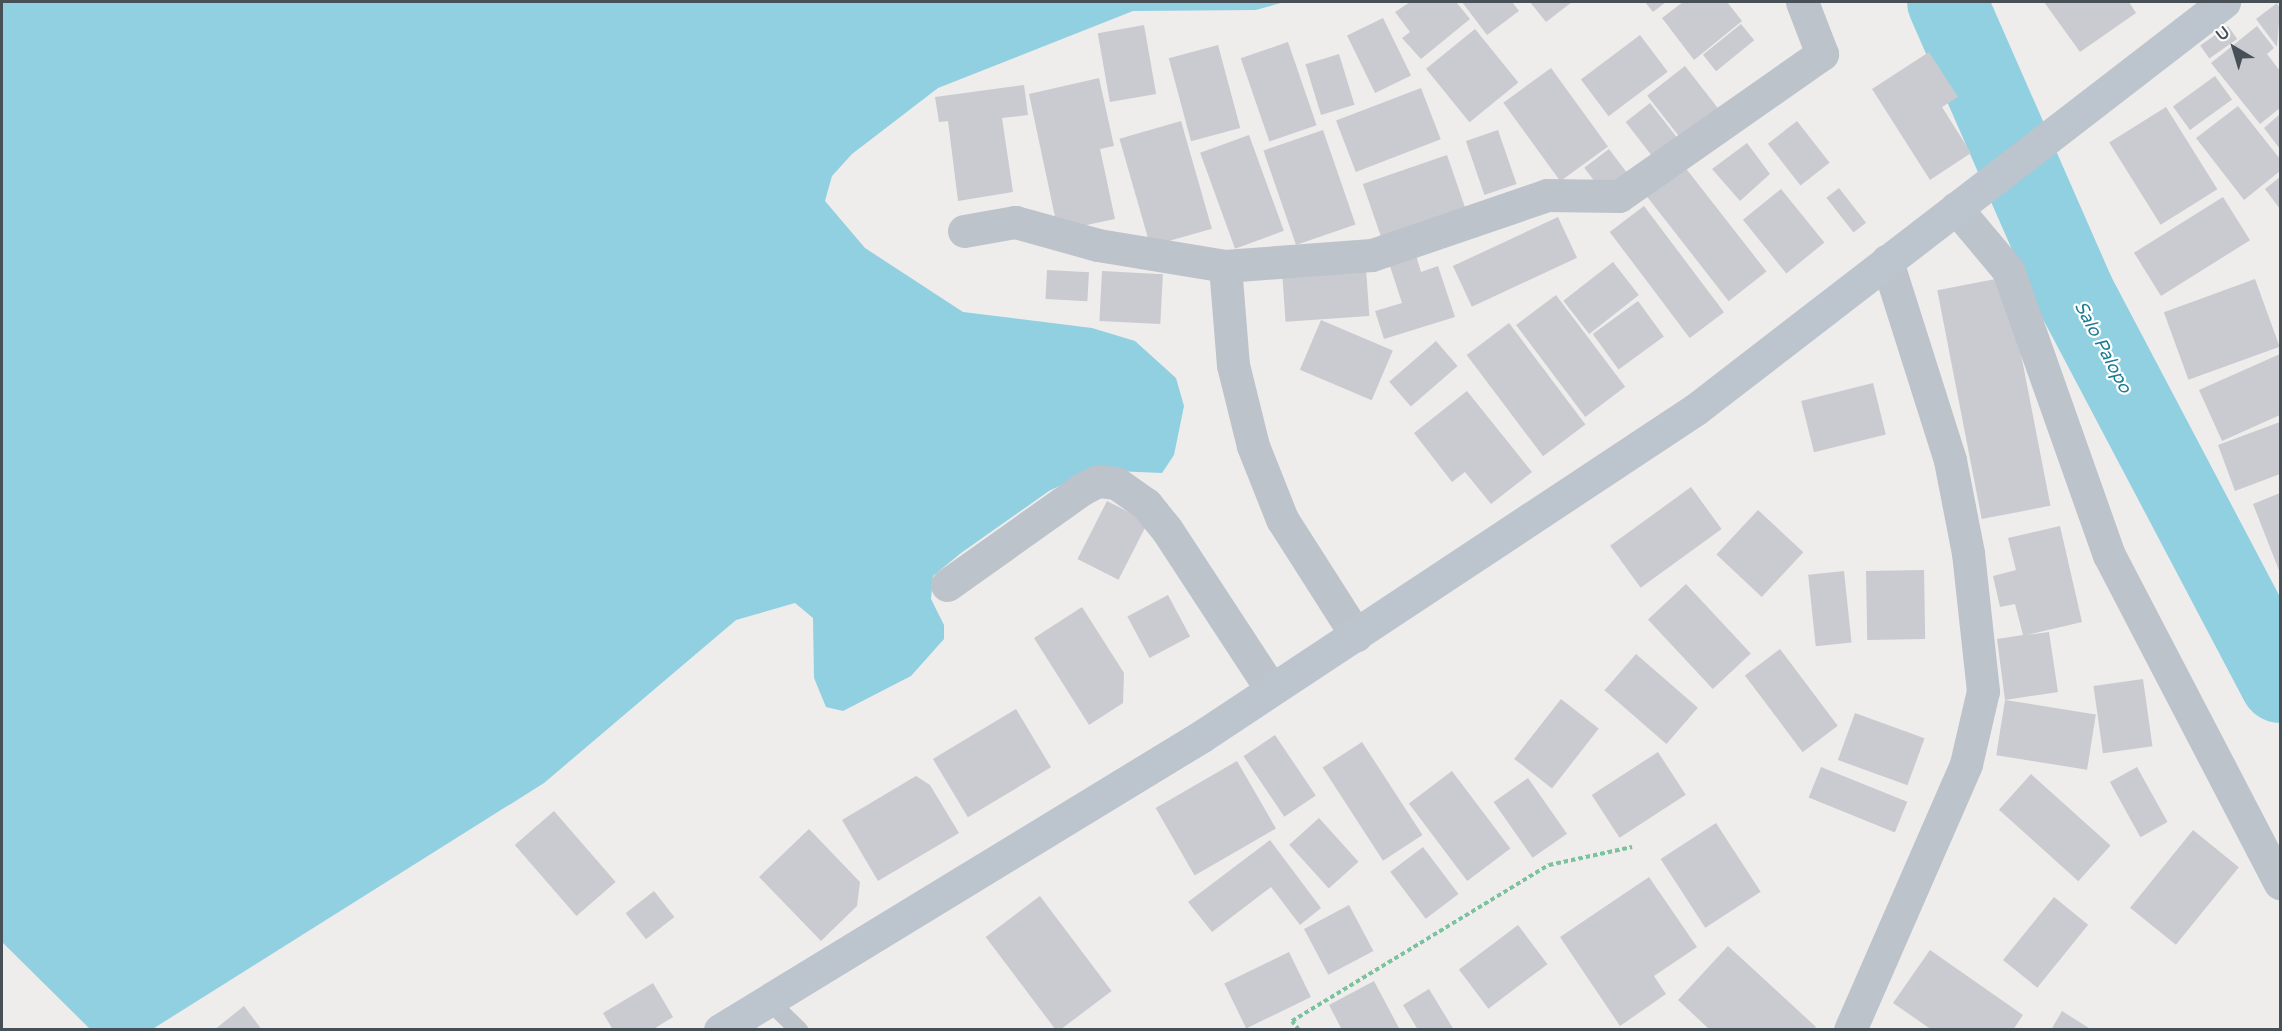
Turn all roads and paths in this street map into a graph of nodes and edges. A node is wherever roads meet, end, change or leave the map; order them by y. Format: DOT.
graph roads {
  1 [pos="1802,2"];
  2 [pos="2224,2"];
  3 [pos="1968,198"];
  4 [pos="964,231"];
  5 [pos="1887,261"];
  6 [pos="1225,267"];
  7 [pos="947,585"];
  8 [pos="1356,635"];
  9 [pos="1271,689"];
  10 [pos="1632,847"];
  11 [pos="2280,883"];
  12 [pos="769,1001"];
  13 [pos="720,1029"];
  14 [pos="799,1029"];
  15 [pos="1299,1029"];
  16 [pos="1850,1029"];
  1 -- 6 [label="street"];
  2 -- 3 [label="street"];
  3 -- 5 [label="street"];
  3 -- 11 [label="street"];
  4 -- 6 [label="street"];
  5 -- 8 [label="street"];
  5 -- 16 [label="street"];
  6 -- 8 [label="street"];
  7 -- 9 [label="street"];
  8 -- 9 [label="street"];
  9 -- 12 [label="street"];
  10 -- 15 [label="path"];
  12 -- 13 [label="street"];
  12 -- 14 [label="lane"];
}
